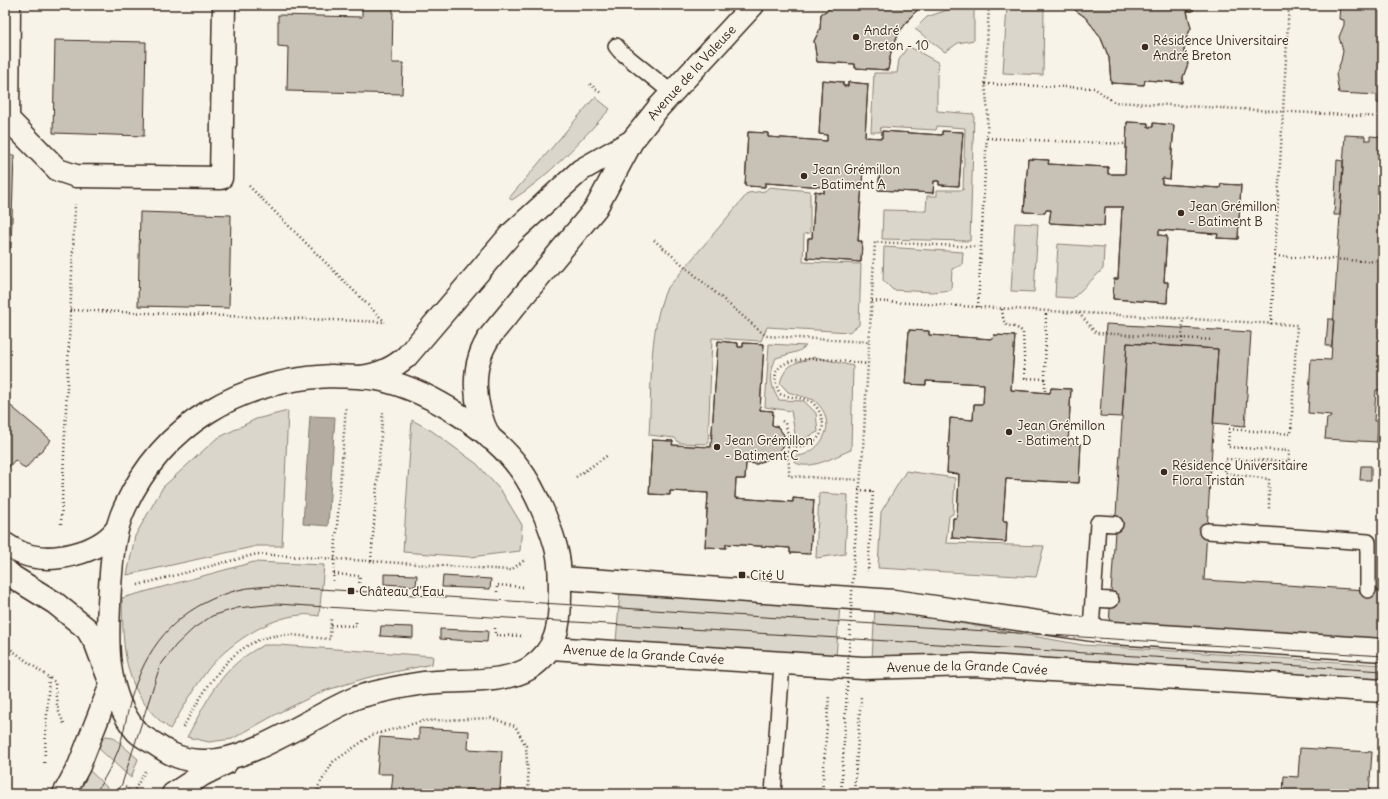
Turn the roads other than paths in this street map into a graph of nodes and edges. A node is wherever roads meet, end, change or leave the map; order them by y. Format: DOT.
graph roads {
  1 [pos="224,5"];
  2 [pos="753,5"];
  3 [pos="5,7"];
  4 [pos="616,46"];
  5 [pos="672,93"];
  6 [pos="6,119"];
  7 [pos="632,141"];
  8 [pos="360,377"];
  9 [pos="491,439"];
  10 [pos="1115,524"];
  11 [pos="116,530"];
  12 [pos="1207,531"];
  13 [pos="5,544"];
  14 [pos="5,570"];
  15 [pos="560,578"];
  16 [pos="1368,590"];
  17 [pos="1093,599"];
  18 [pos="1110,600"];
  19 [pos="1091,630"];
  20 [pos="551,648"];
  21 [pos="1383,650"];
  22 [pos="782,663"];
  23 [pos="112,682"];
  24 [pos="1383,691"];
  25 [pos="249,752"];
  26 [pos="64,794"];
  27 [pos="173,794"];
  28 [pos="773,794"];
  1 -- 6 [label="main road"];
  2 -- 5 [label="main road, Avenue de la Valeuse"];
  3 -- 6 [label="main road"];
  4 -- 5 [label="lane"];
  5 -- 7 [label="main road, Avenue de la Valeuse"];
  7 -- 8 [label="main road"];
  7 -- 9 [label="main road"];
  8 -- 9 [label="main road"];
  8 -- 11 [label="main road"];
  9 -- 15 [label="main road"];
  10 -- 17 [label="lane"];
  11 -- 13 [label="main road"];
  11 -- 23 [label="main road"];
  12 -- 16 [label="lane"];
  14 -- 23 [label="main road"];
  15 -- 19 [label="main road"];
  15 -- 20 [label="main road"];
  17 -- 18 [label="lane"];
  17 -- 19 [label="lane"];
  19 -- 21 [label="main road"];
  20 -- 22 [label="main road, Avenue de la Grande Cavée"];
  20 -- 25 [label="main road"];
  22 -- 24 [label="main road, Avenue de la Grande Cavée"];
  22 -- 28 [label="lane"];
  23 -- 25 [label="main road"];
  23 -- 26 [label="main road"];
  25 -- 27 [label="main road"];
}
